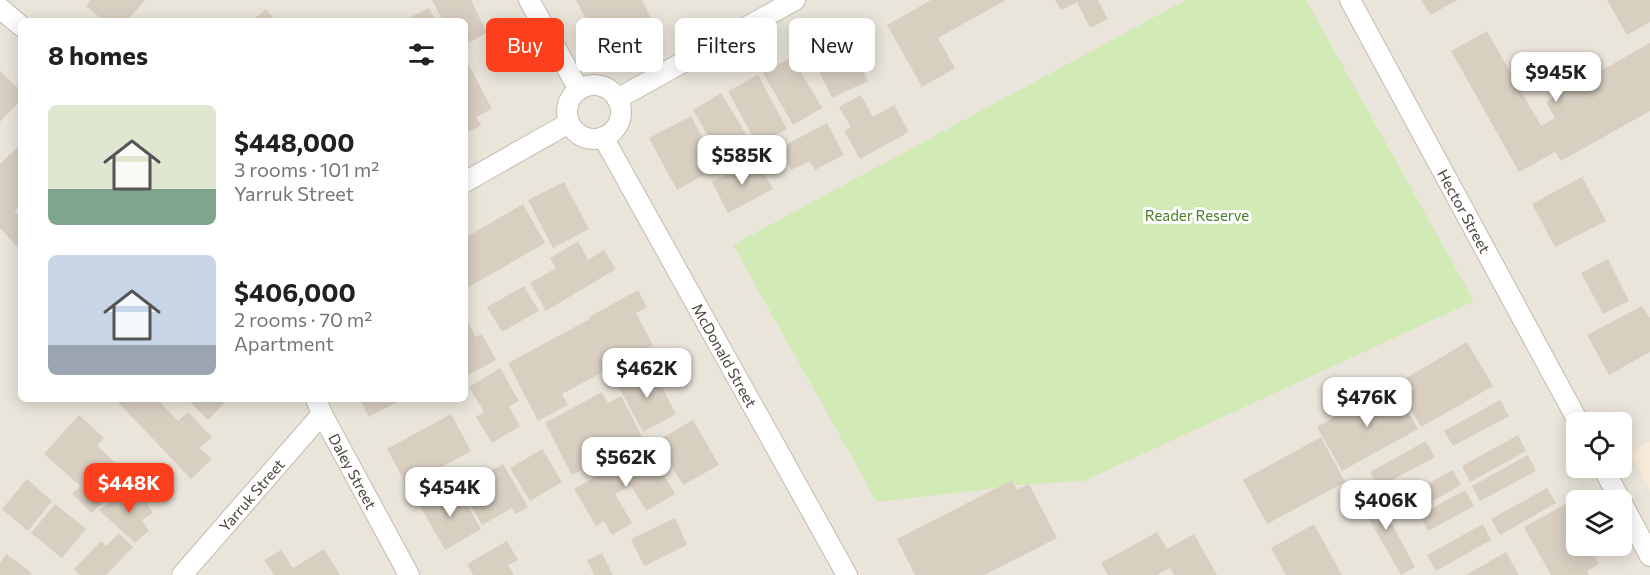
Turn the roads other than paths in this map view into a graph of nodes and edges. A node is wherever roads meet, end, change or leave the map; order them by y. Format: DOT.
graph roads {
  1 [pos="529,0"];
  2 [pos="795,0"];
  3 [pos="1350,0"];
  4 [pos="0,8"];
  5 [pos="18,23"];
  6 [pos="579,90"];
  7 [pos="617,99"];
  8 [pos="569,123"];
  9 [pos="603,138"];
  10 [pos="468,180"];
  11 [pos="319,406"];
  12 [pos="1572,412"];
  13 [pos="1632,522"];
  14 [pos="1650,556"];
  15 [pos="182,575"];
  16 [pos="409,575"];
  17 [pos="846,575"];
  1 -- 6 [label="street"];
  2 -- 7 [label="street"];
  3 -- 12 [label="street, Hector Street"];
  4 -- 5 [label="street"];
  6 -- 7 [label="street"];
  6 -- 8 [label="street"];
  7 -- 9 [label="street"];
  8 -- 9 [label="street"];
  8 -- 10 [label="street"];
  9 -- 17 [label="street, McDonald Street"];
  11 -- 15 [label="street, Yarruk Street"];
  11 -- 16 [label="street, Daley Street"];
  13 -- 14 [label="street"];
}
